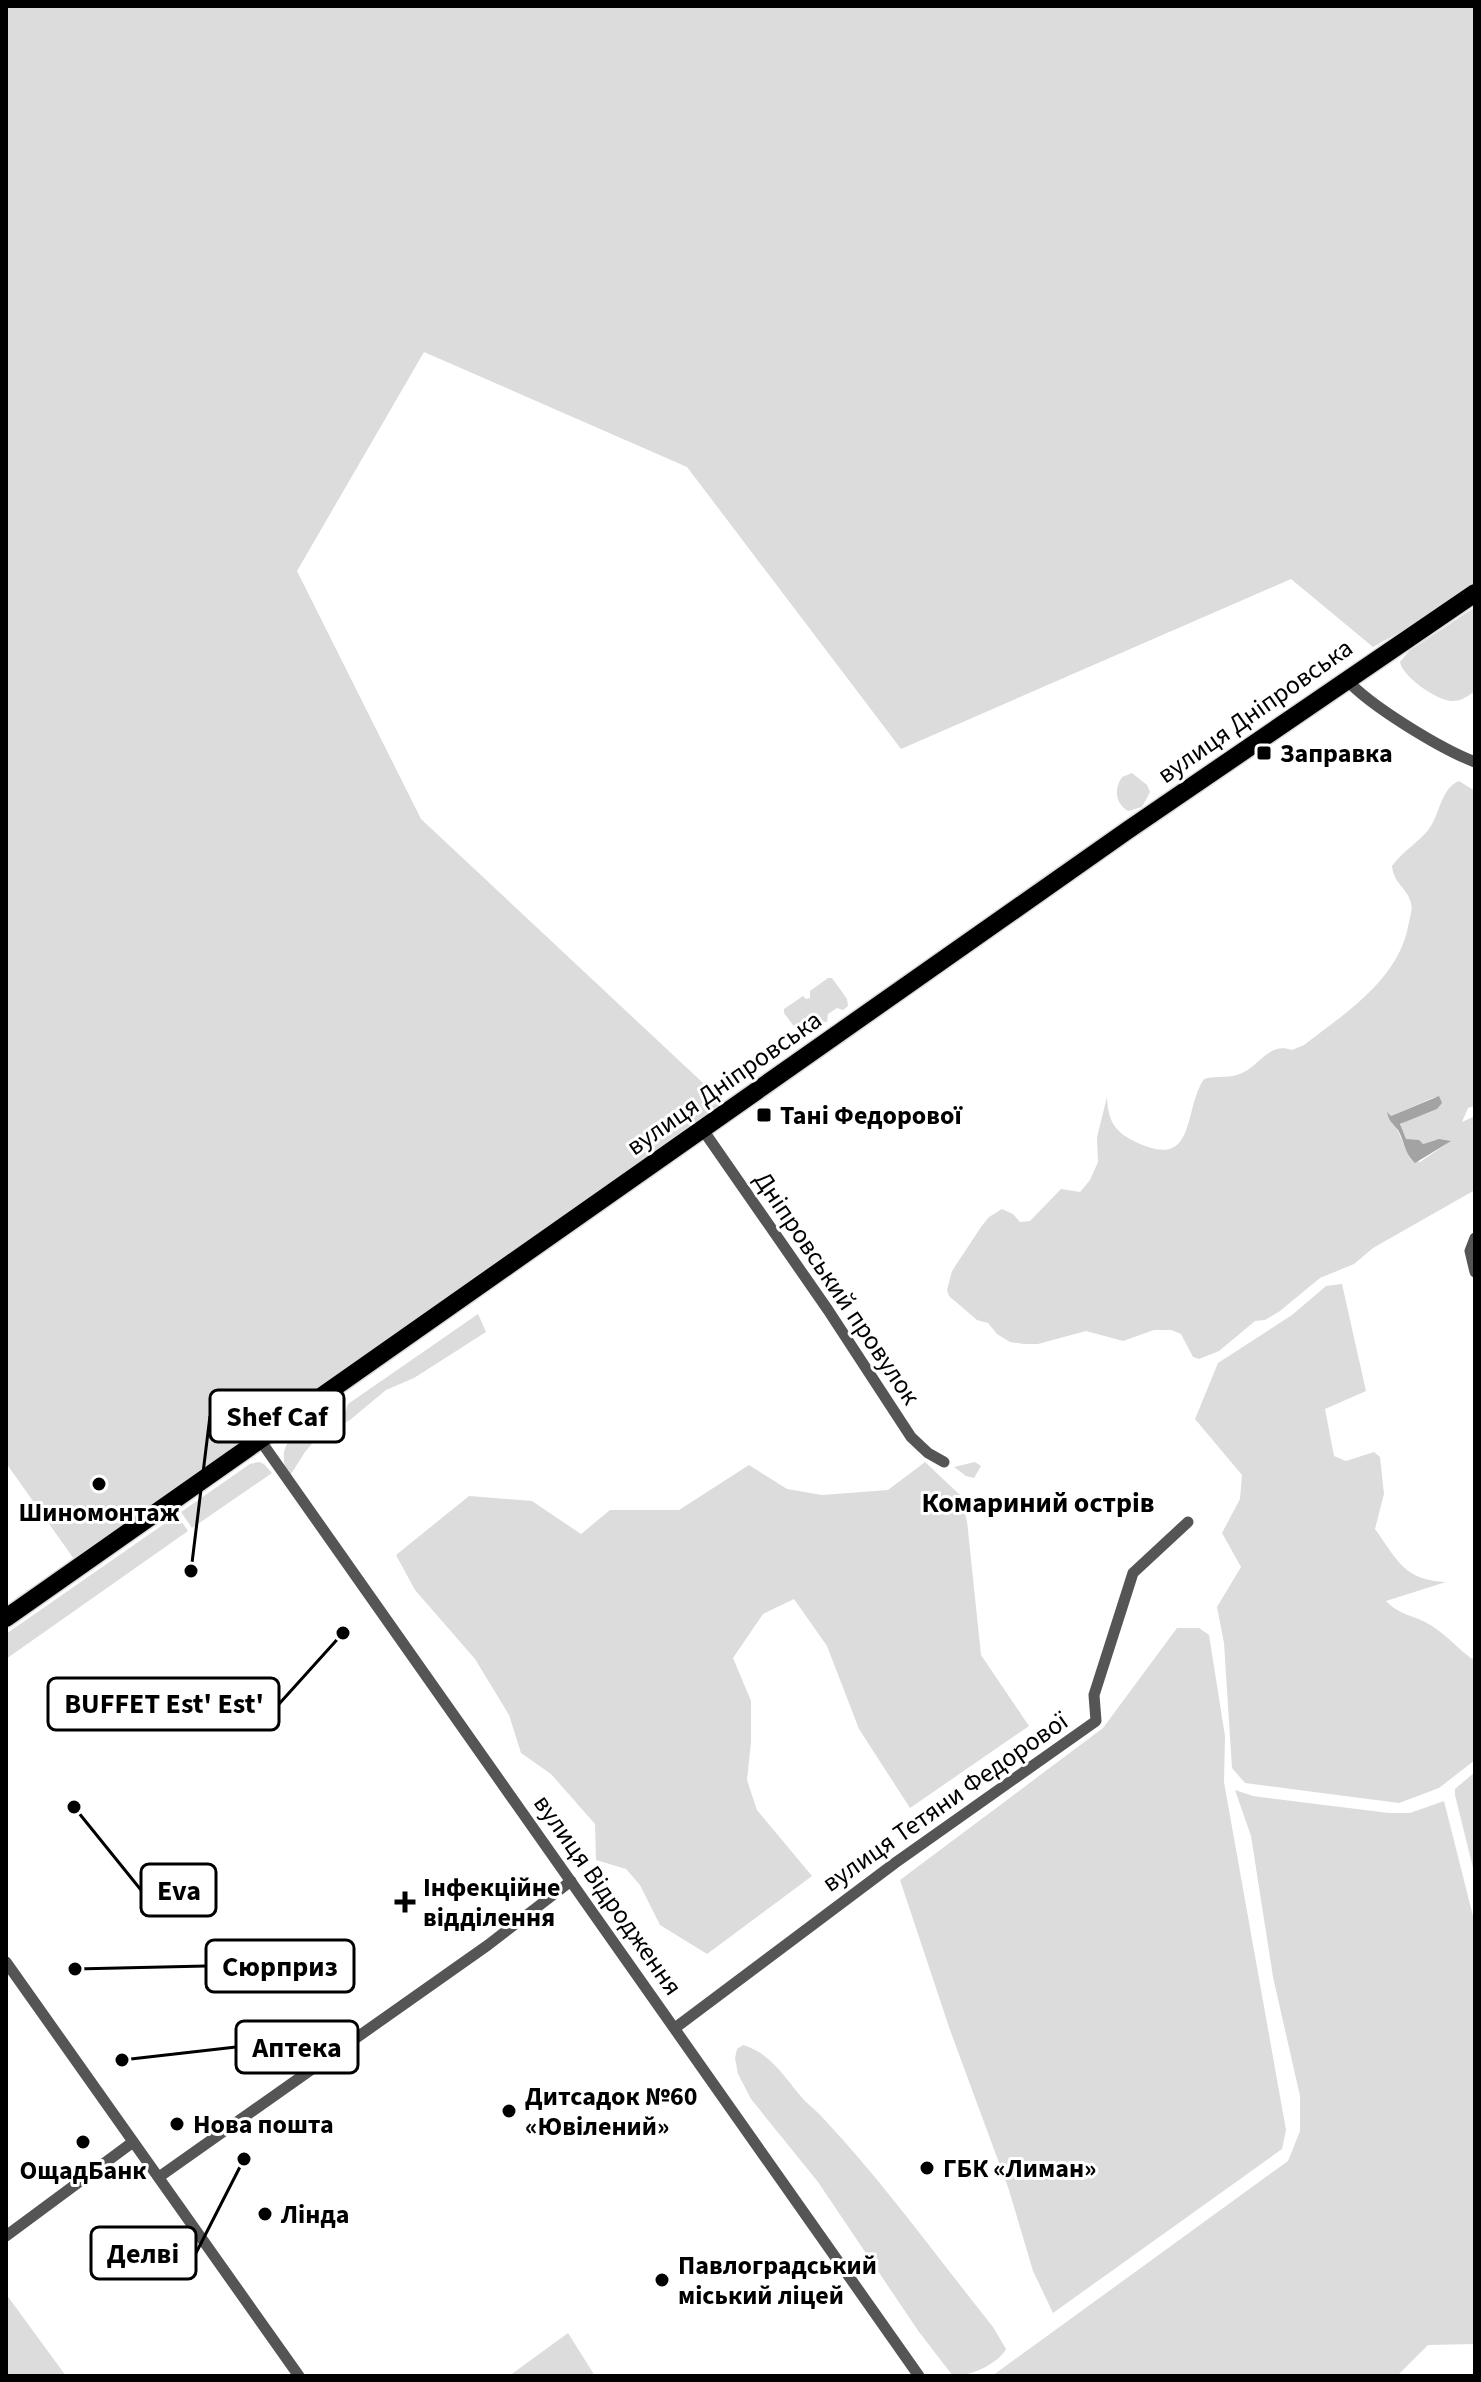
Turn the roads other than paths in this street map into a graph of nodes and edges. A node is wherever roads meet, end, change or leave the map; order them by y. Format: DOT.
graph roads {
  1 [pos="1475,593"];
  2 [pos="1346,679"];
  3 [pos="1475,762"];
  4 [pos="703,1130"];
  5 [pos="1475,1238"];
  6 [pos="1475,1272"];
  7 [pos="260,1440"];
  8 [pos="944,1462"];
  9 [pos="1188,1522"];
  10 [pos="6,1618"];
  11 [pos="571,1881"];
  12 [pos="6,1962"];
  13 [pos="675,2028"];
  14 [pos="133,2142"];
  15 [pos="159,2177"];
  16 [pos="6,2236"];
  17 [pos="299,2376"];
  18 [pos="919,2376"];
  1 -- 2 [label="highway, вулиця Дніпровська"];
  2 -- 3 [label="street"];
  2 -- 4 [label="highway, вулиця Дніпровська"];
  4 -- 7 [label="highway, вулиця Дніпровська"];
  4 -- 8 [label="street, Дніпровський провулок"];
  5 -- 6 [label="street"];
  7 -- 10 [label="highway, вулиця Дніпровська"];
  7 -- 11 [label="street, вулиця Відродження"];
  9 -- 13 [label="street, вулиця Тетяни Федорової"];
  11 -- 13 [label="street, вулиця Відродження"];
  11 -- 15 [label="street"];
  12 -- 14 [label="street"];
  13 -- 18 [label="street, вулиця Відродження"];
  14 -- 15 [label="street"];
  14 -- 16 [label="street"];
  15 -- 17 [label="street"];
}
